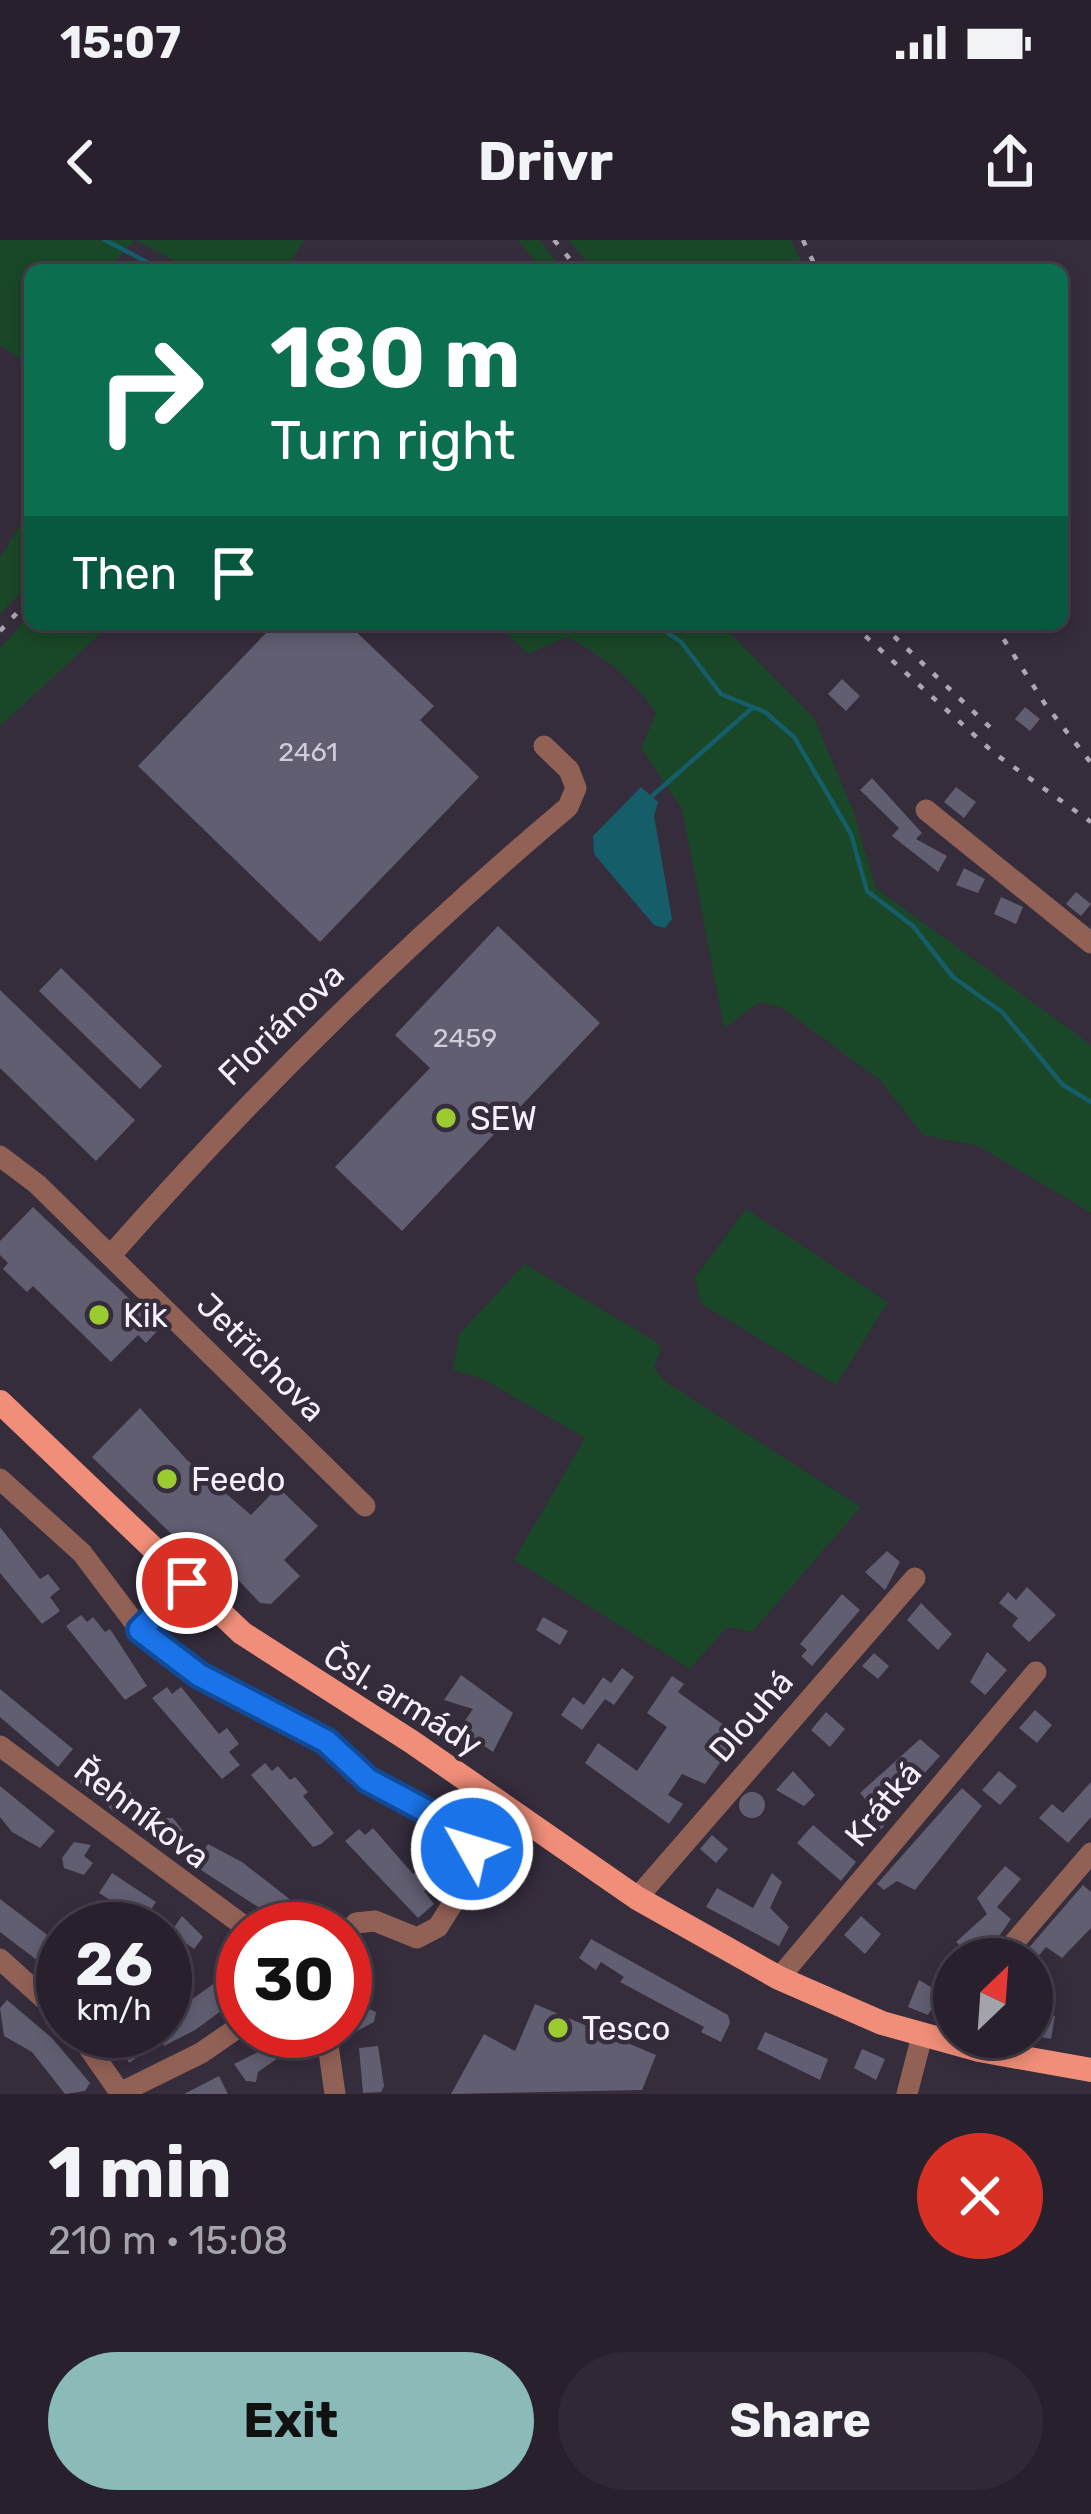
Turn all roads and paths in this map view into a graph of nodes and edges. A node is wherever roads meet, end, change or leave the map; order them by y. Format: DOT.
graph roads {
  1 [pos="544,746"];
  2 [pos="926,810"];
  3 [pos="1091,943"];
  4 [pos="0,1156"];
  5 [pos="110,1255"];
  6 [pos="0,1402"];
  7 [pos="0,1479"];
  8 [pos="365,1506"];
  9 [pos="915,1578"];
  10 [pos="187,1583"];
  11 [pos="140,1630"];
  12 [pos="1036,1672"];
  13 [pos="0,1746"];
  14 [pos="1091,1853"];
  15 [pos="637,1898"];
  16 [pos="216,1905"];
  17 [pos="372,1921"];
  18 [pos="1018,1938"];
  19 [pos="0,1959"];
  20 [pos="779,1978"];
  21 [pos="36,1992"];
  22 [pos="933,2035"];
  23 [pos="922,2036"];
  24 [pos="216,2043"];
  25 [pos="96,2058"];
  26 [pos="330,2058"];
  27 [pos="1046,2058"];
  28 [pos="1091,2070"];
  29 [pos="121,2093"];
  30 [pos="335,2094"];
  31 [pos="907,2094"];
  1 -- 5 [label="street, Floriánova"];
  2 -- 3 [label="street"];
  4 -- 5 [label="street"];
  5 -- 8 [label="street, Jetřichova"];
  6 -- 10 [label="main road, Čsl. armády"];
  7 -- 11 [label="street"];
  9 -- 15 [label="street, Dlouhá"];
  10 -- 11 [label="street"];
  10 -- 15 [label="main road, Čsl. armády"];
  11 -- 17 [label="street"];
  12 -- 20 [label="street, Krátká"];
  13 -- 16 [label="street, Řehníkova"];
  14 -- 18 [label="street"];
  15 -- 20 [label="main road, Čsl. armády"];
  19 -- 21 [label="street"];
  20 -- 23 [label="main road, Čsl. armády"];
  22 -- 23 [label="main road, Čsl. armády"];
  23 -- 31 [label="street"];
  24 -- 29 [label="street"];
  25 -- 29 [label="street"];
  26 -- 30 [label="street"];
  27 -- 28 [label="main road, Čsl. armády"];
}
